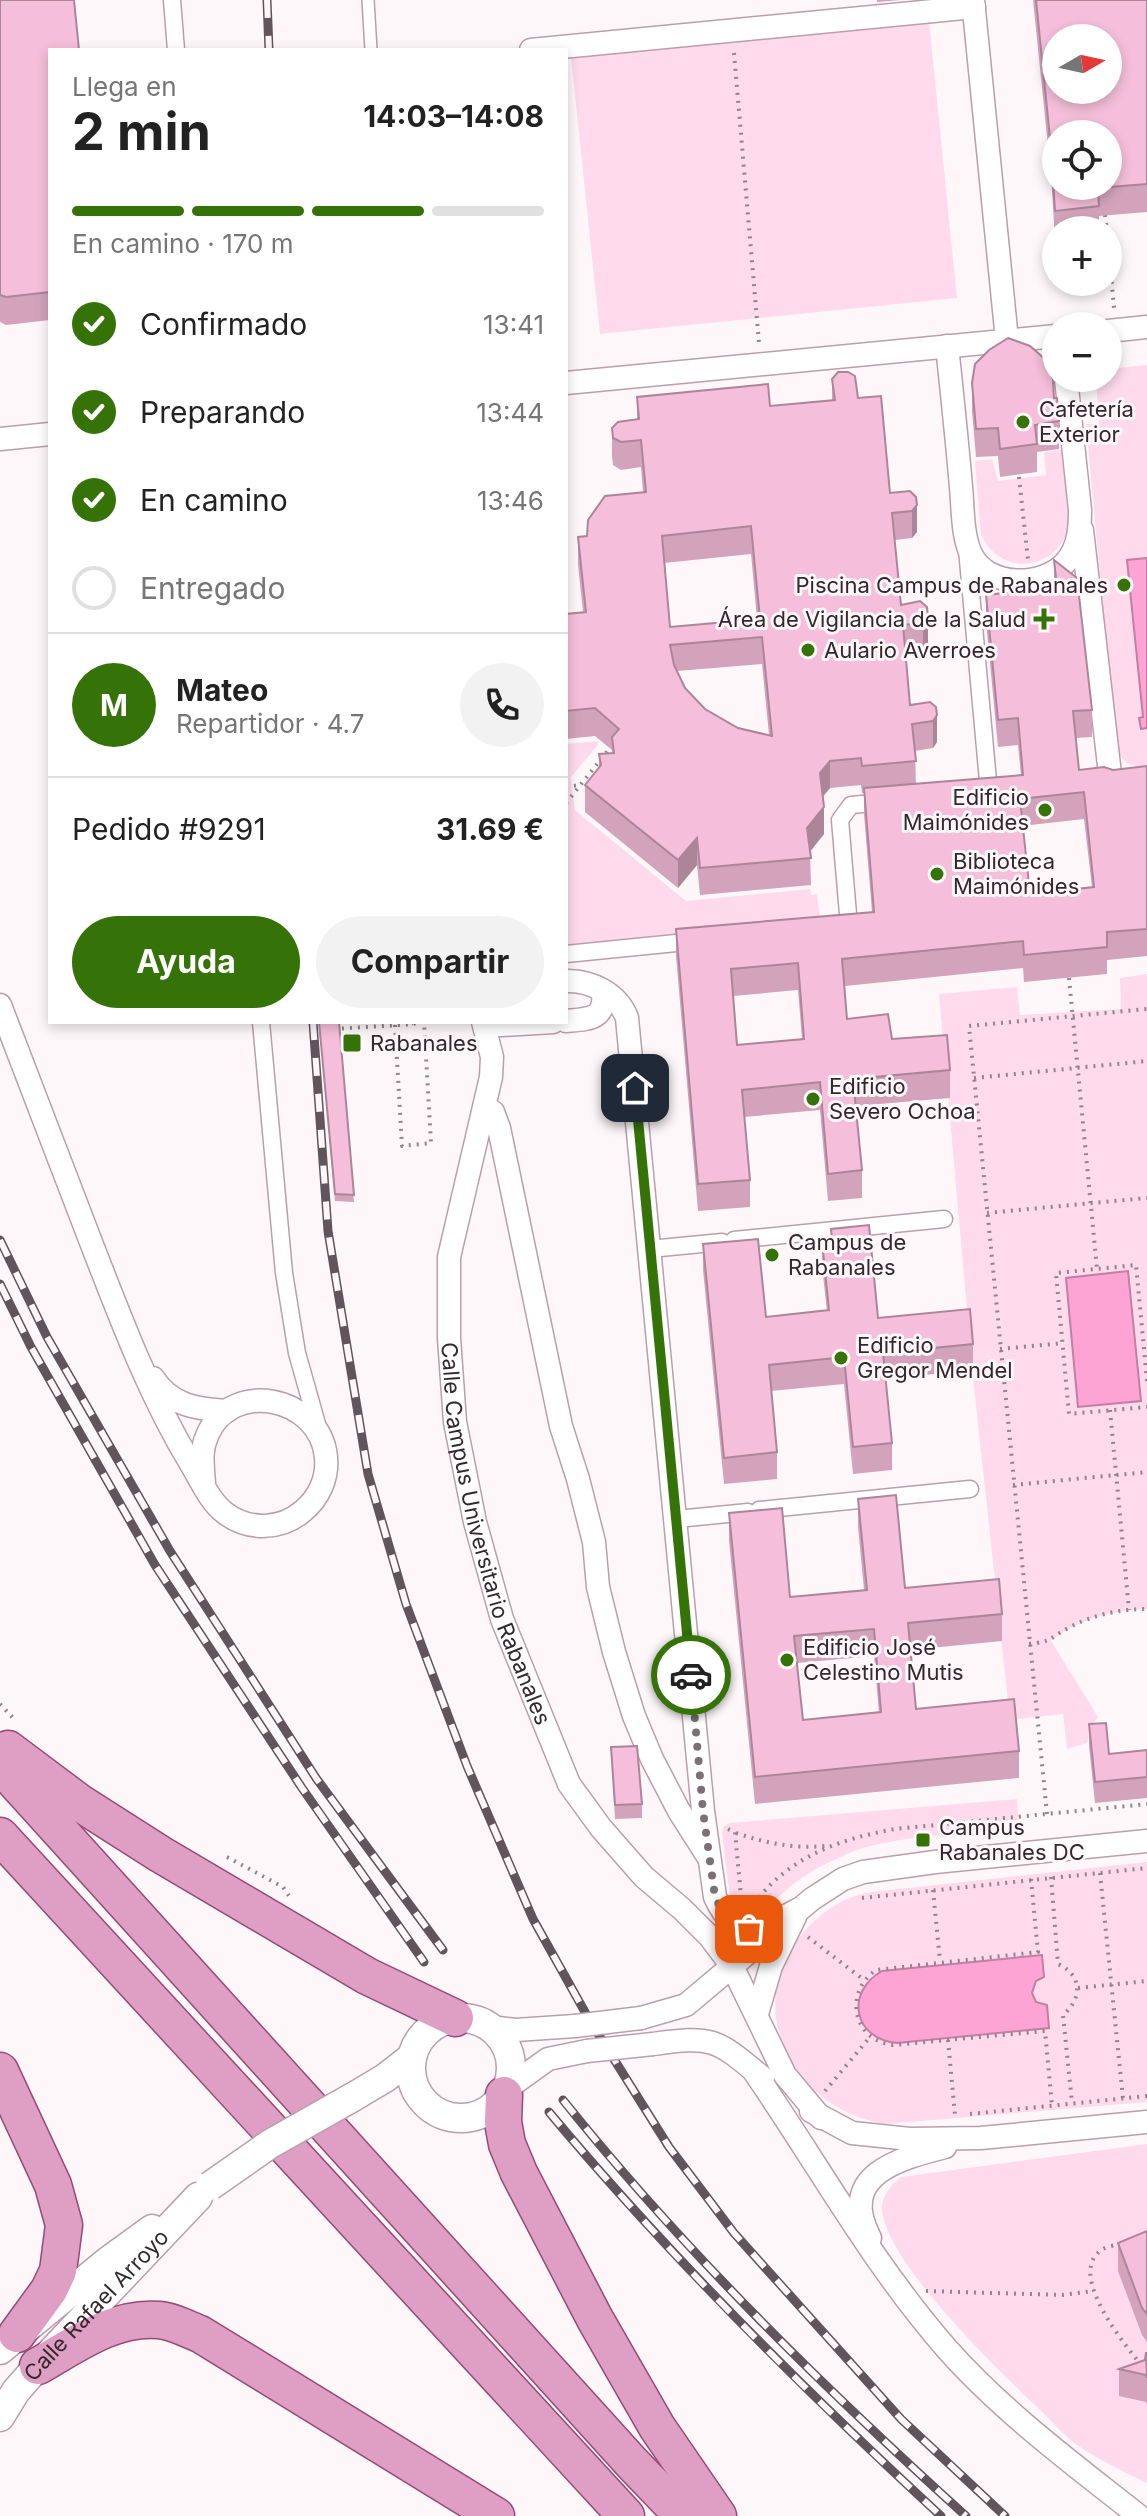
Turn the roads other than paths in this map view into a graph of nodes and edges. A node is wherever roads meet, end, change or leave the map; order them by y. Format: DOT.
graph roads {
  1 [pos="172,0"];
  2 [pos="368,0"];
  3 [pos="974,4"];
  4 [pos="176,48"];
  5 [pos="371,48"];
  6 [pos="552,48"];
  7 [pos="1147,327"];
  8 [pos="1122,329"];
  9 [pos="1042,337"];
  10 [pos="1007,340"];
  11 [pos="947,346"];
  12 [pos="568,383"];
  13 [pos="1067,392"];
  14 [pos="48,434"];
  15 [pos="0,439"];
  16 [pos="1080,510"];
  17 [pos="964,520"];
  18 [pos="1147,779"];
  19 [pos="973,794"];
  20 [pos="897,801"];
  21 [pos="818,929"];
  22 [pos="708,940"];
  23 [pos="568,954"];
  24 [pos="568,981"];
  25 [pos="603,992"];
  26 [pos="0,1005"];
  27 [pos="568,1021"];
  28 [pos="261,1024"];
  29 [pos="484,1024"];
  30 [pos="483,1114"];
  31 [pos="944,1219"];
  32 [pos="650,1249"];
  33 [pos="123,1325"];
  34 [pos="227,1411"];
  35 [pos="326,1454"];
  36 [pos="204,1484"];
  37 [pos="970,1489"];
  38 [pos="677,1519"];
  39 [pos="0,1742"];
  40 [pos="0,1765"];
  41 [pos="0,1836"];
  42 [pos="1147,1841"];
  43 [pos="711,1868"];
  44 [pos="682,1909"];
  45 [pos="799,1909"];
  46 [pos="732,1966"];
  47 [pos="757,2014"];
  48 [pos="455,2018"];
  49 [pos="490,2027"];
  50 [pos="412,2057"];
  51 [pos="753,2070"];
  52 [pos="0,2071"];
  53 [pos="415,2088"];
  54 [pos="506,2091"];
  55 [pos="360,2093"];
  56 [pos="823,2103"];
  57 [pos="1147,2122"];
  58 [pos="981,2138"];
  59 [pos="204,2192"];
  60 [pos="896,2284"];
  61 [pos="6,2343"];
  62 [pos="38,2366"];
  63 [pos="0,2417"];
  64 [pos="1084,2472"];
  65 [pos="1147,2506"];
  66 [pos="496,2516"];
  67 [pos="626,2516"];
  68 [pos="683,2516"];
  69 [pos="718,2516"];
  70 [pos="1139,2516"];
  1 -- 4 [label="street"];
  2 -- 5 [label="lane"];
  3 -- 6 [label="street"];
  3 -- 10 [label="street"];
  7 -- 8 [label="street"];
  9 -- 10 [label="street"];
  10 -- 11 [label="street"];
  11 -- 12 [label="street"];
  11 -- 17 [label="street"];
  13 -- 16 [label="street"];
  14 -- 15 [label="street"];
  16 -- 17 [label="street"];
  16 -- 18 [label="street"];
  17 -- 19 [label="street"];
  20 -- 21 [label="street"];
  22 -- 23 [label="street"];
  24 -- 25 [label="street"];
  25 -- 27 [label="street"];
  25 -- 32 [label="street"];
  26 -- 33 [label="street"];
  28 -- 35 [label="street"];
  29 -- 30 [label="street, Calle Campus Universitario Rabanales"];
  30 -- 43 [label="street"];
  30 -- 44 [label="street, Calle Campus Universitario Rabanales"];
  31 -- 32 [label="street"];
  32 -- 38 [label="street"];
  33 -- 34 [label="street"];
  33 -- 36 [label="street"];
  34 -- 35 [label="street"];
  34 -- 36 [label="street"];
  35 -- 36 [label="street"];
  37 -- 38 [label="street"];
  38 -- 43 [label="street"];
  39 -- 48 [label="main road"];
  40 -- 68 [label="main road"];
  41 -- 67 [label="main road"];
  42 -- 45 [label="street"];
  43 -- 44 [label="street"];
  43 -- 45 [label="street"];
  44 -- 46 [label="street, Calle Campus Universitario Rabanales"];
  45 -- 46 [label="street"];
  45 -- 47 [label="street"];
  46 -- 47 [label="street, Calle Campus Universitario Rabanales"];
  46 -- 49 [label="street, bridge"];
  47 -- 56 [label="street, Calle Campus Universitario Rabanales"];
  48 -- 49 [label="street"];
  48 -- 50 [label="street"];
  49 -- 54 [label="street"];
  50 -- 53 [label="street"];
  50 -- 55 [label="street, Calle Rafael Arroyo"];
  51 -- 54 [label="street, bridge"];
  51 -- 56 [label="street, Calle Campus Universitario Rabanales"];
  51 -- 60 [label="street, Calle Campus Universitario Rabanales"];
  52 -- 61 [label="main road"];
  53 -- 54 [label="street"];
  53 -- 55 [label="street, Calle Rafael Arroyo"];
  54 -- 69 [label="main road"];
  55 -- 59 [label="street, Calle Rafael Arroyo, bridge"];
  56 -- 58 [label="street, Calle Campus Universitario Rabanales"];
  57 -- 58 [label="street, Calle Campus Universitario Rabanales"];
  58 -- 60 [label="street, Calle Campus Universitario Rabanales"];
  59 -- 61 [label="street, Calle Rafael Arroyo"];
  59 -- 62 [label="street, Calle Rafael Arroyo"];
  60 -- 64 [label="street, Calle Campus Universitario Rabanales"];
  62 -- 63 [label="street, Calle Rafael Arroyo"];
  62 -- 66 [label="main road"];
  64 -- 65 [label="street, Calle Campus Universitario Rabanales"];
  64 -- 70 [label="street, Calle Campus Universitario Rabanales"];
}
